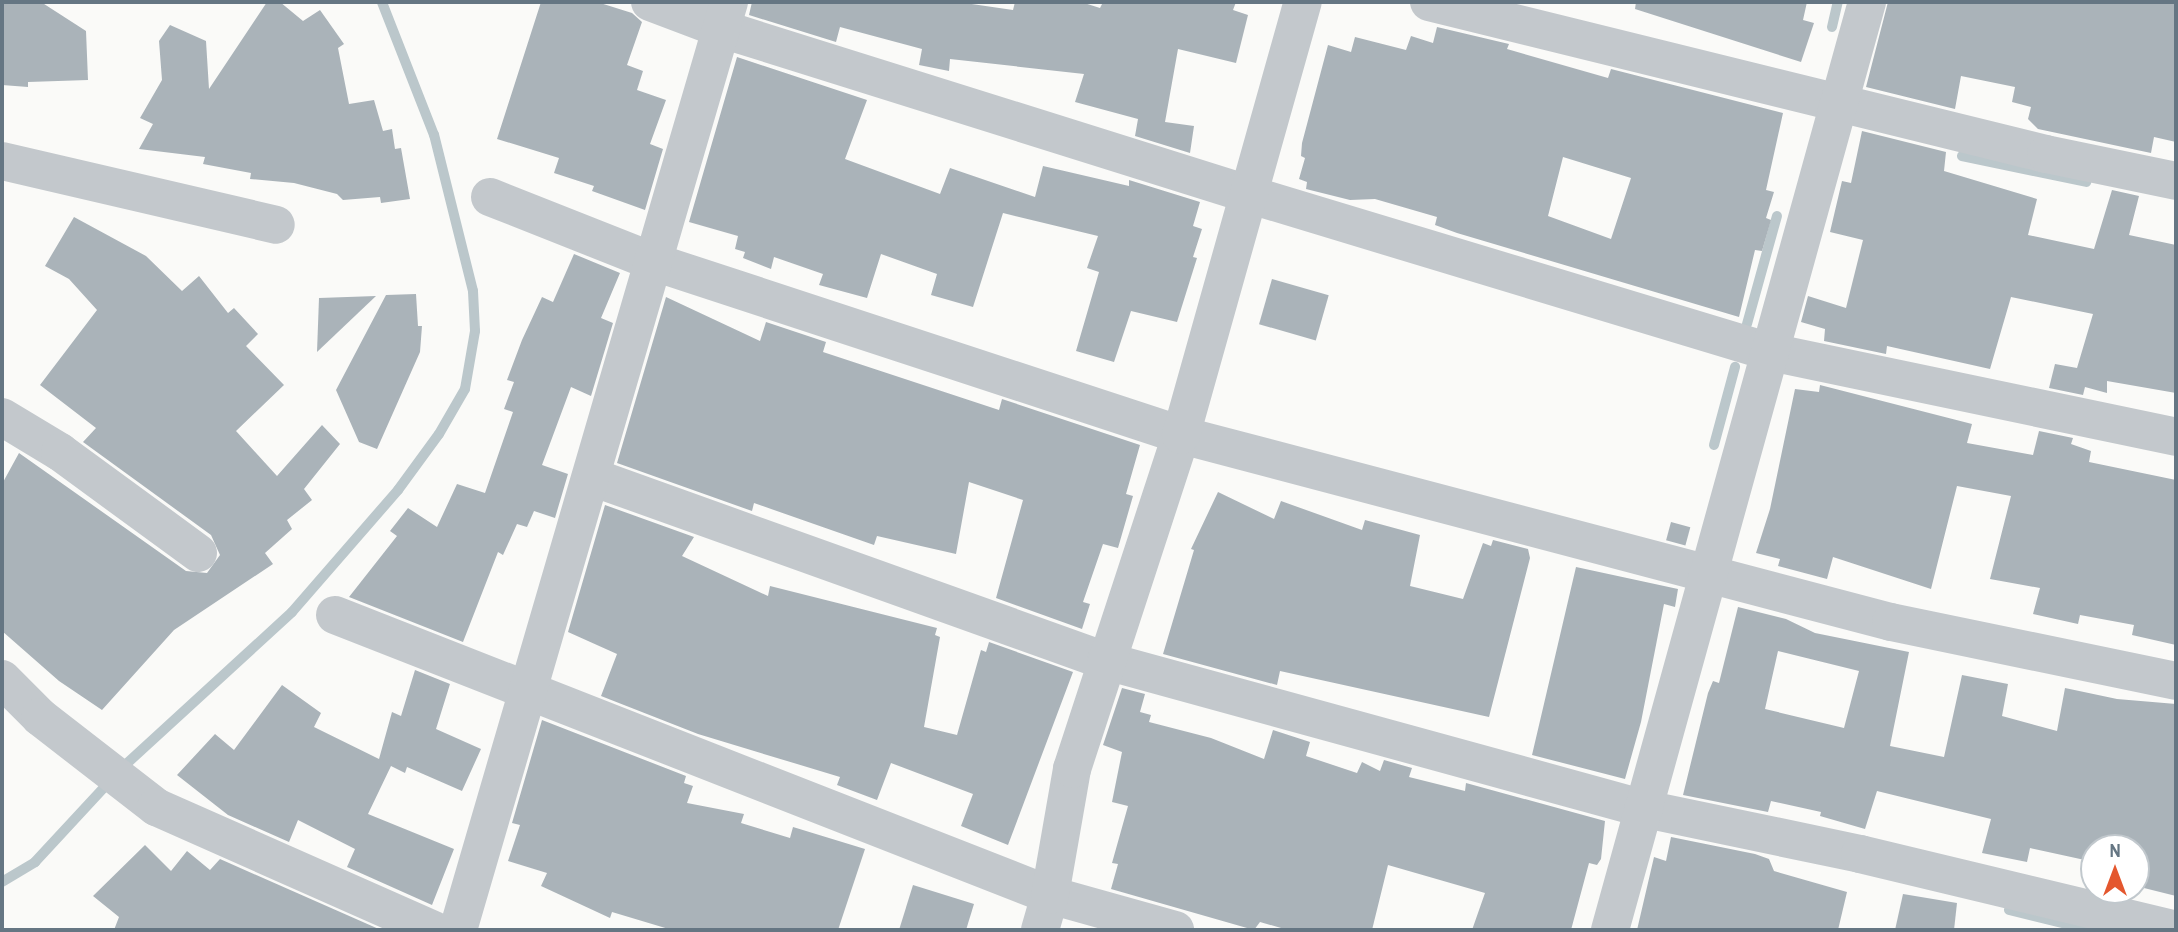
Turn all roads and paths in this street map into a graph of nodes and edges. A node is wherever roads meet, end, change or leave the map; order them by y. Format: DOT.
graph roads {
  1 [pos="650,2"];
  2 [pos="1303,2"];
  3 [pos="1429,2"];
  4 [pos="1867,2"];
  5 [pos="726,16"];
  6 [pos="1840,101"];
  7 [pos="2,160"];
  8 [pos="2176,181"];
  9 [pos="1251,195"];
  10 [pos="490,197"];
  11 [pos="276,225"];
  12 [pos="657,262"];
  13 [pos="1770,352"];
  14 [pos="2,417"];
  15 [pos="1181,435"];
  16 [pos="2176,436"];
  17 [pos="592,477"];
  18 [pos="198,552"];
  19 [pos="1707,576"];
  20 [pos="335,615"];
  21 [pos="1106,661"];
  22 [pos="2,679"];
  23 [pos="2176,681"];
  24 [pos="528,693"];
  25 [pos="1645,808"];
  26 [pos="1045,913"];
  27 [pos="435,930"];
  28 [pos="458,930"];
  29 [pos="1175,930"];
  30 [pos="1610,930"];
  31 [pos="2176,930"];
  1 -- 5 [label="street"];
  2 -- 9 [label="street"];
  3 -- 6 [label="street"];
  4 -- 6 [label="street"];
  5 -- 9 [label="street"];
  5 -- 12 [label="street"];
  6 -- 8 [label="street"];
  6 -- 13 [label="street"];
  7 -- 11 [label="street"];
  9 -- 13 [label="street"];
  9 -- 15 [label="street"];
  10 -- 12 [label="street"];
  12 -- 15 [label="street"];
  12 -- 17 [label="street"];
  13 -- 16 [label="street"];
  13 -- 19 [label="street"];
  14 -- 18 [label="street"];
  15 -- 19 [label="street"];
  15 -- 21 [label="street"];
  17 -- 21 [label="street"];
  17 -- 24 [label="street"];
  19 -- 23 [label="street"];
  19 -- 25 [label="street"];
  20 -- 24 [label="street"];
  21 -- 25 [label="street"];
  21 -- 26 [label="street"];
  22 -- 27 [label="street"];
  24 -- 26 [label="street"];
  24 -- 28 [label="street"];
  25 -- 30 [label="street"];
  25 -- 31 [label="street"];
  26 -- 29 [label="street"];
}
